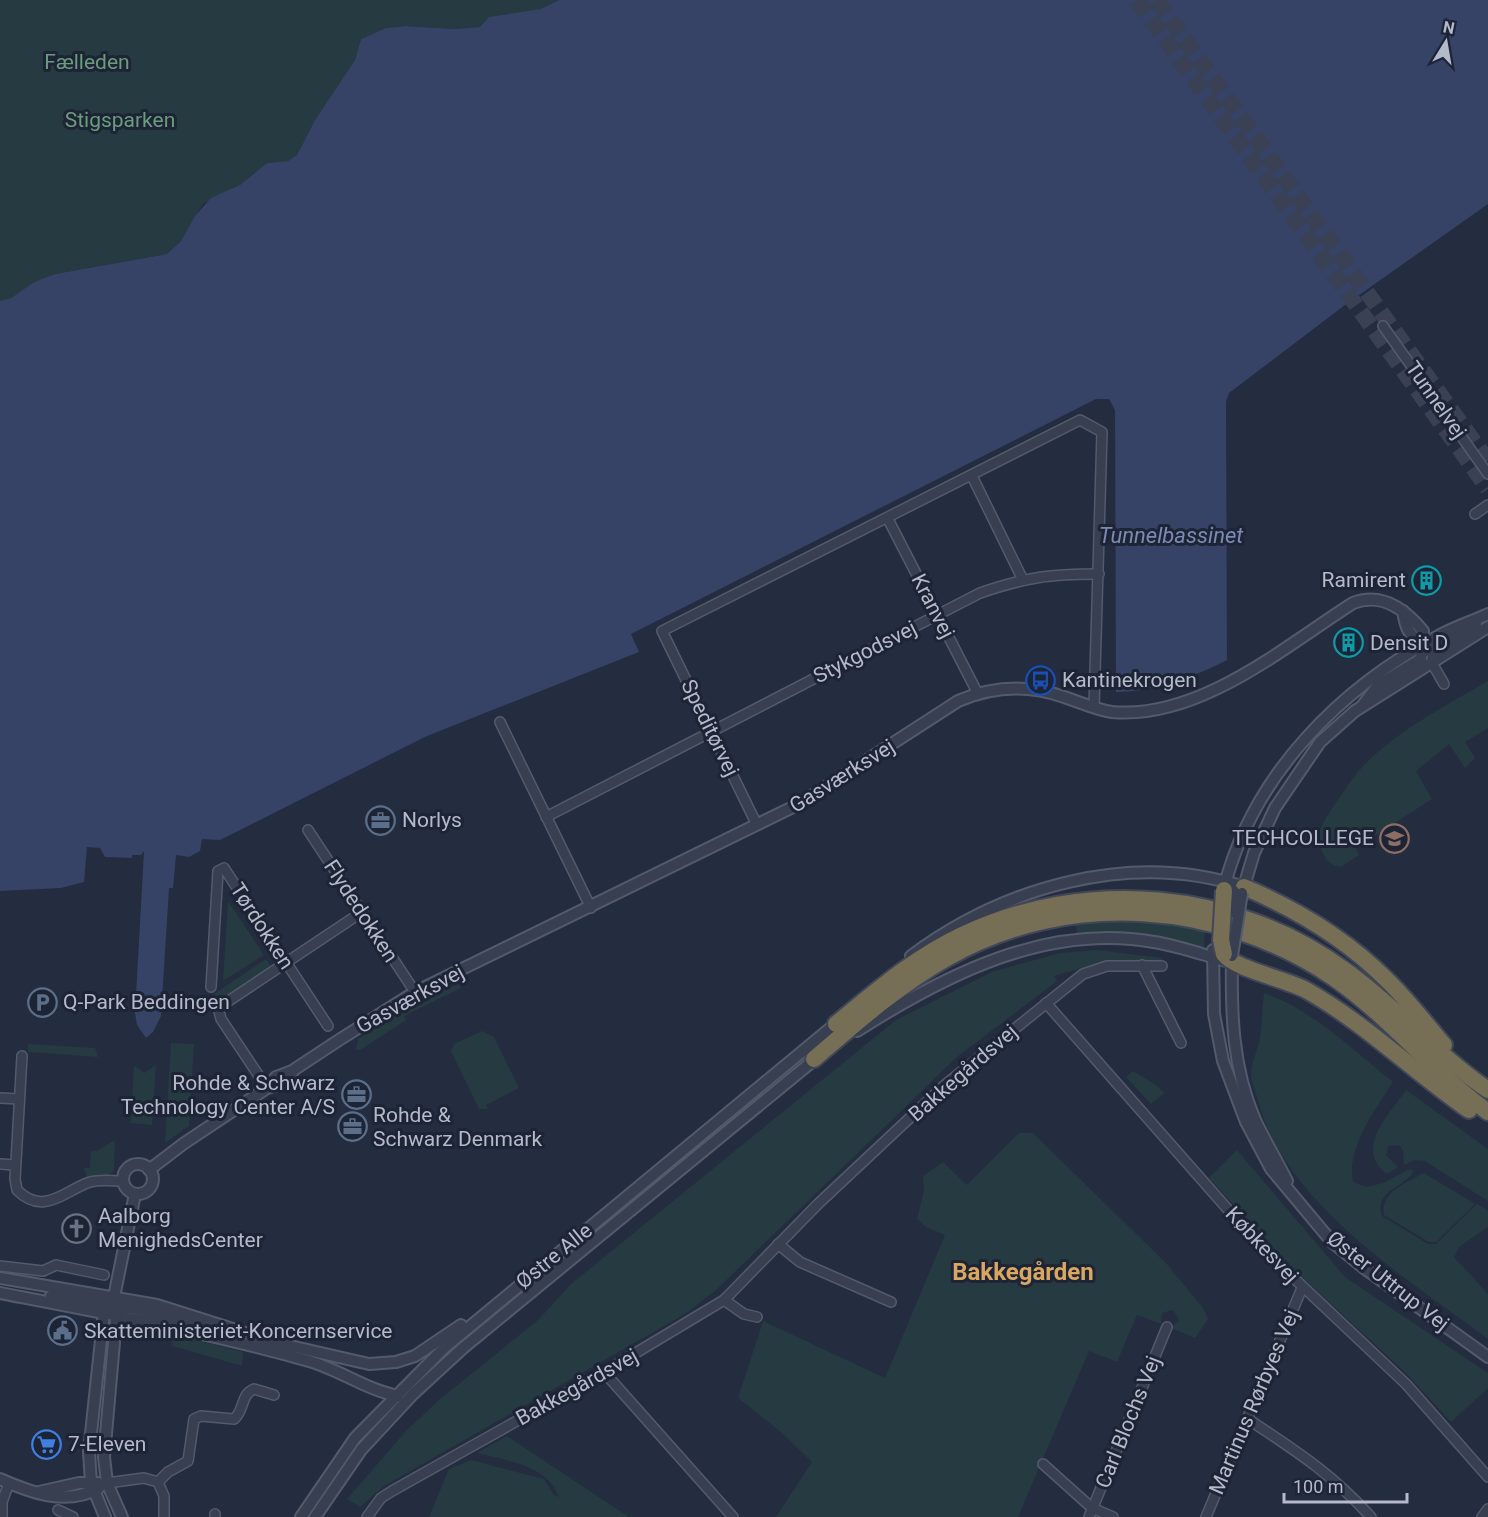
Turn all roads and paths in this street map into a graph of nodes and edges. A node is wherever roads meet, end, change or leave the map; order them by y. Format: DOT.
graph roads {
  1 [pos="1383,326"];
  2 [pos="1488,474"];
  3 [pos="972,476"];
  4 [pos="1488,505"];
  5 [pos="1475,514"];
  6 [pos="888,519"];
  7 [pos="1099,574"];
  8 [pos="1022,578"];
  9 [pos="1486,614"];
  10 [pos="938,615"];
  11 [pos="1488,627"];
  12 [pos="1422,646"];
  13 [pos="1432,663"];
  14 [pos="1444,684"];
  15 [pos="978,693"];
  16 [pos="1364,705"];
  17 [pos="1094,707"];
  18 [pos="500,722"];
  19 [pos="711,731"];
  20 [pos="546,817"];
  21 [pos="757,825"];
  22 [pos="308,830"];
  23 [pos="1225,886"];
  24 [pos="1243,890"];
  25 [pos="591,908"];
  26 [pos="362,912"];
  27 [pos="1224,956"];
  28 [pos="286,963"];
  29 [pos="1142,965"];
  30 [pos="1162,966"];
  31 [pos="211,987"];
  32 [pos="415,992"];
  33 [pos="1046,1003"];
  34 [pos="836,1024"];
  35 [pos="328,1026"];
  36 [pos="1181,1043"];
  37 [pos="22,1056"];
  38 [pos="814,1059"];
  39 [pos="1488,1082"];
  40 [pos="267,1088"];
  41 [pos="1488,1090"];
  42 [pos="0,1098"];
  43 [pos="20,1099"];
  44 [pos="1488,1112"];
  45 [pos="1488,1121"];
  46 [pos="1,1164"];
  47 [pos="15,1165"];
  48 [pos="149,1170"];
  49 [pos="123,1181"];
  50 [pos="135,1194"];
  51 [pos="1296,1197"];
  52 [pos="778,1244"];
  53 [pos="0,1266"];
  54 [pos="104,1275"];
  55 [pos="0,1278"];
  56 [pos="518,1285"];
  57 [pos="1302,1288"];
  58 [pos="0,1292"];
  59 [pos="724,1300"];
  60 [pos="891,1302"];
  61 [pos="116,1306"];
  62 [pos="104,1312"];
  63 [pos="757,1317"];
  64 [pos="1167,1328"];
  65 [pos="1488,1357"];
  66 [pos="604,1372"];
  67 [pos="413,1394"];
  68 [pos="274,1395"];
  69 [pos="394,1396"];
  70 [pos="1248,1419"];
  71 [pos="1043,1464"];
  72 [pos="1488,1477"];
  73 [pos="4,1481"];
  74 [pos="158,1482"];
  75 [pos="107,1483"];
  76 [pos="92,1487"];
  77 [pos="1488,1509"];
  78 [pos="58,1510"];
  79 [pos="1090,1512"];
  80 [pos="2,1517"];
  81 [pos="73,1517"];
  82 [pos="105,1517"];
  83 [pos="122,1517"];
  84 [pos="164,1517"];
  85 [pos="301,1517"];
  86 [pos="315,1517"];
  87 [pos="367,1517"];
  88 [pos="733,1517"];
  89 [pos="1113,1517"];
  90 [pos="1206,1517"];
  91 [pos="1371,1517"];
  92 [pos="1482,1517"];
  1 -- 2 [label="street, Tunnelvej"];
  3 -- 6 [label="street"];
  3 -- 7 [label="street"];
  3 -- 8 [label="street"];
  4 -- 5 [label="street"];
  6 -- 10 [label="street, Kranvej"];
  6 -- 19 [label="street, Speditørvej"];
  7 -- 8 [label="street, Stykgodsvej"];
  7 -- 17 [label="street"];
  8 -- 10 [label="street, Stykgodsvej"];
  9 -- 12 [label="street"];
  9 -- 13 [label="street"];
  10 -- 15 [label="street, Kranvej"];
  10 -- 19 [label="street, Stykgodsvej"];
  11 -- 13 [label="street, Øster Uttrup Vej"];
  12 -- 13 [label="street, Gasværksvej"];
  12 -- 16 [label="street"];
  12 -- 17 [label="street, Gasværksvej"];
  12 -- 23 [label="street"];
  13 -- 14 [label="street"];
  13 -- 16 [label="street, Øster Uttrup Vej"];
  15 -- 17 [label="street, Gasværksvej"];
  15 -- 21 [label="street, Gasværksvej"];
  16 -- 24 [label="street, Øster Uttrup Vej"];
  18 -- 20 [label="street"];
  19 -- 20 [label="street"];
  19 -- 21 [label="street, Speditørvej"];
  20 -- 25 [label="street"];
  21 -- 25 [label="street, Gasværksvej"];
  22 -- 26 [label="street, Flydedokken"];
  23 -- 24 [label="street, Østre Alle"];
  23 -- 27 [label="highway, bridge"];
  23 -- 34 [label="street, Østre Alle"];
  24 -- 27 [label="street, Øster Uttrup Vej, bridge"];
  24 -- 39 [label="highway"];
  25 -- 32 [label="street, Gasværksvej"];
  26 -- 28 [label="street"];
  26 -- 32 [label="street, Flydedokken"];
  27 -- 38 [label="street, Østre Alle"];
  27 -- 45 [label="highway"];
  27 -- 51 [label="street, Øster Uttrup Vej"];
  27 -- 51 [label="street, Øster Uttrup Vej"];
  28 -- 31 [label="street, Tørdokken"];
  28 -- 35 [label="street, Tørdokken"];
  28 -- 40 [label="street"];
  29 -- 30 [label="street, Bakkegårdsvej"];
  29 -- 33 [label="street, Bakkegårdsvej"];
  29 -- 36 [label="street"];
  32 -- 40 [label="street, Gasværksvej"];
  33 -- 52 [label="street, Bakkegårdsvej"];
  33 -- 57 [label="street, Købkesvej"];
  34 -- 41 [label="highway"];
  34 -- 56 [label="street, Østre Alle"];
  37 -- 43 [label="street"];
  38 -- 44 [label="highway"];
  38 -- 67 [label="street, Østre Alle"];
  40 -- 48 [label="street, Gasværksvej"];
  42 -- 43 [label="street"];
  43 -- 47 [label="street"];
  46 -- 47 [label="street"];
  47 -- 49 [label="street"];
  48 -- 49 [label="street"];
  48 -- 50 [label="street"];
  49 -- 50 [label="street"];
  50 -- 61 [label="street"];
  51 -- 65 [label="street, Øster Uttrup Vej"];
  52 -- 59 [label="street, Bakkegårdsvej"];
  52 -- 60 [label="street"];
  53 -- 54 [label="street"];
  55 -- 61 [label="street"];
  56 -- 61 [label="street"];
  56 -- 69 [label="street, Østre Alle"];
  57 -- 70 [label="street, Martinus Rørbyes Vej"];
  57 -- 72 [label="street, Købkesvej"];
  58 -- 61 [label="street"];
  58 -- 62 [label="street"];
  59 -- 63 [label="street"];
  59 -- 66 [label="street, Bakkegårdsvej"];
  61 -- 62 [label="street"];
  61 -- 62 [label="street"];
  61 -- 69 [label="street"];
  61 -- 75 [label="street"];
  62 -- 76 [label="street"];
  64 -- 79 [label="street, Carl Blochs Vej"];
  66 -- 87 [label="street, Bakkegårdsvej"];
  66 -- 88 [label="street"];
  67 -- 69 [label="street"];
  67 -- 86 [label="street, Østre Alle"];
  68 -- 74 [label="street"];
  69 -- 85 [label="street, Østre Alle"];
  70 -- 90 [label="street, Martinus Rørbyes Vej"];
  70 -- 91 [label="street"];
  71 -- 79 [label="street"];
  73 -- 76 [label="street"];
  73 -- 80 [label="street"];
  74 -- 75 [label="street"];
  74 -- 84 [label="street"];
  75 -- 76 [label="street"];
  75 -- 83 [label="street"];
  76 -- 82 [label="street"];
  77 -- 92 [label="street"];
  78 -- 81 [label="street"];
  79 -- 89 [label="street"];
}
